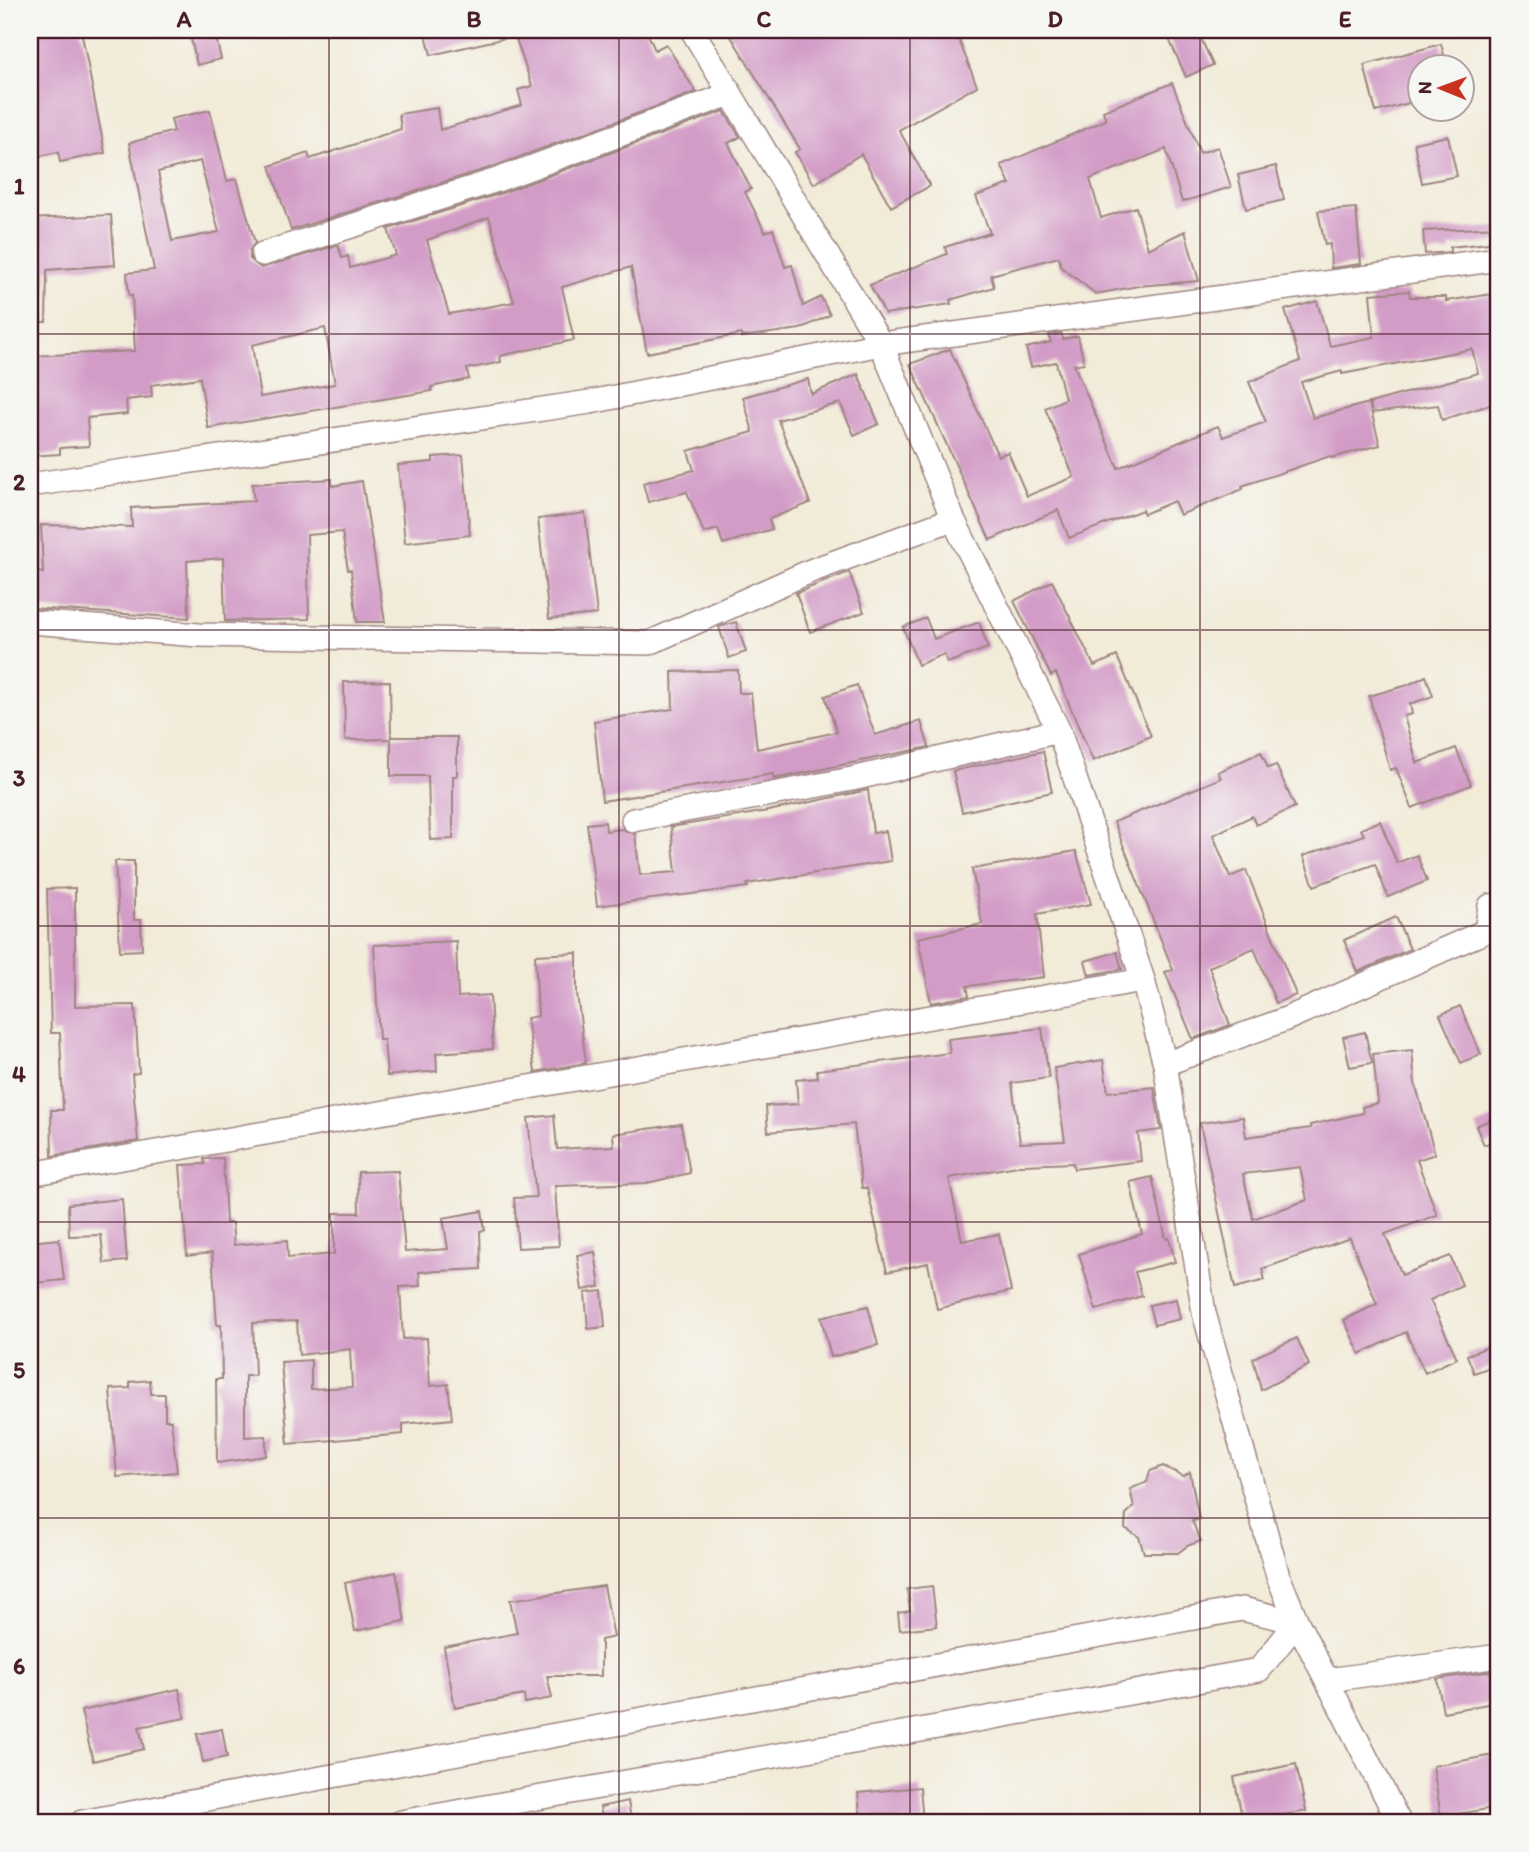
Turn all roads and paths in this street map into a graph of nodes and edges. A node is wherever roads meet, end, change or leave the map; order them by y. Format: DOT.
graph roads {
  1 [pos="692,30"];
  2 [pos="730,94"];
  3 [pos="263,254"];
  4 [pos="1499,259"];
  5 [pos="881,344"];
  6 [pos="30,485"];
  7 [pos="953,519"];
  8 [pos="30,622"];
  9 [pos="1059,731"];
  10 [pos="633,820"];
  11 [pos="1499,905"];
  12 [pos="1143,980"];
  13 [pos="1165,1064"];
  14 [pos="30,1174"];
  15 [pos="1297,1622"];
  16 [pos="1499,1656"];
  17 [pos="1328,1680"];
  18 [pos="82,1822"];
  19 [pos="401,1822"];
  20 [pos="1399,1822"];
  1 -- 2 [label="street"];
  2 -- 3 [label="street"];
  2 -- 5 [label="street"];
  4 -- 5 [label="street"];
  5 -- 6 [label="street"];
  5 -- 7 [label="street"];
  7 -- 8 [label="street"];
  7 -- 9 [label="street"];
  9 -- 10 [label="street"];
  9 -- 12 [label="street"];
  11 -- 13 [label="street"];
  12 -- 13 [label="street"];
  12 -- 14 [label="street"];
  13 -- 15 [label="street"];
  15 -- 17 [label="street"];
  15 -- 18 [label="street"];
  15 -- 19 [label="street"];
  16 -- 17 [label="street"];
  17 -- 20 [label="street"];
}
